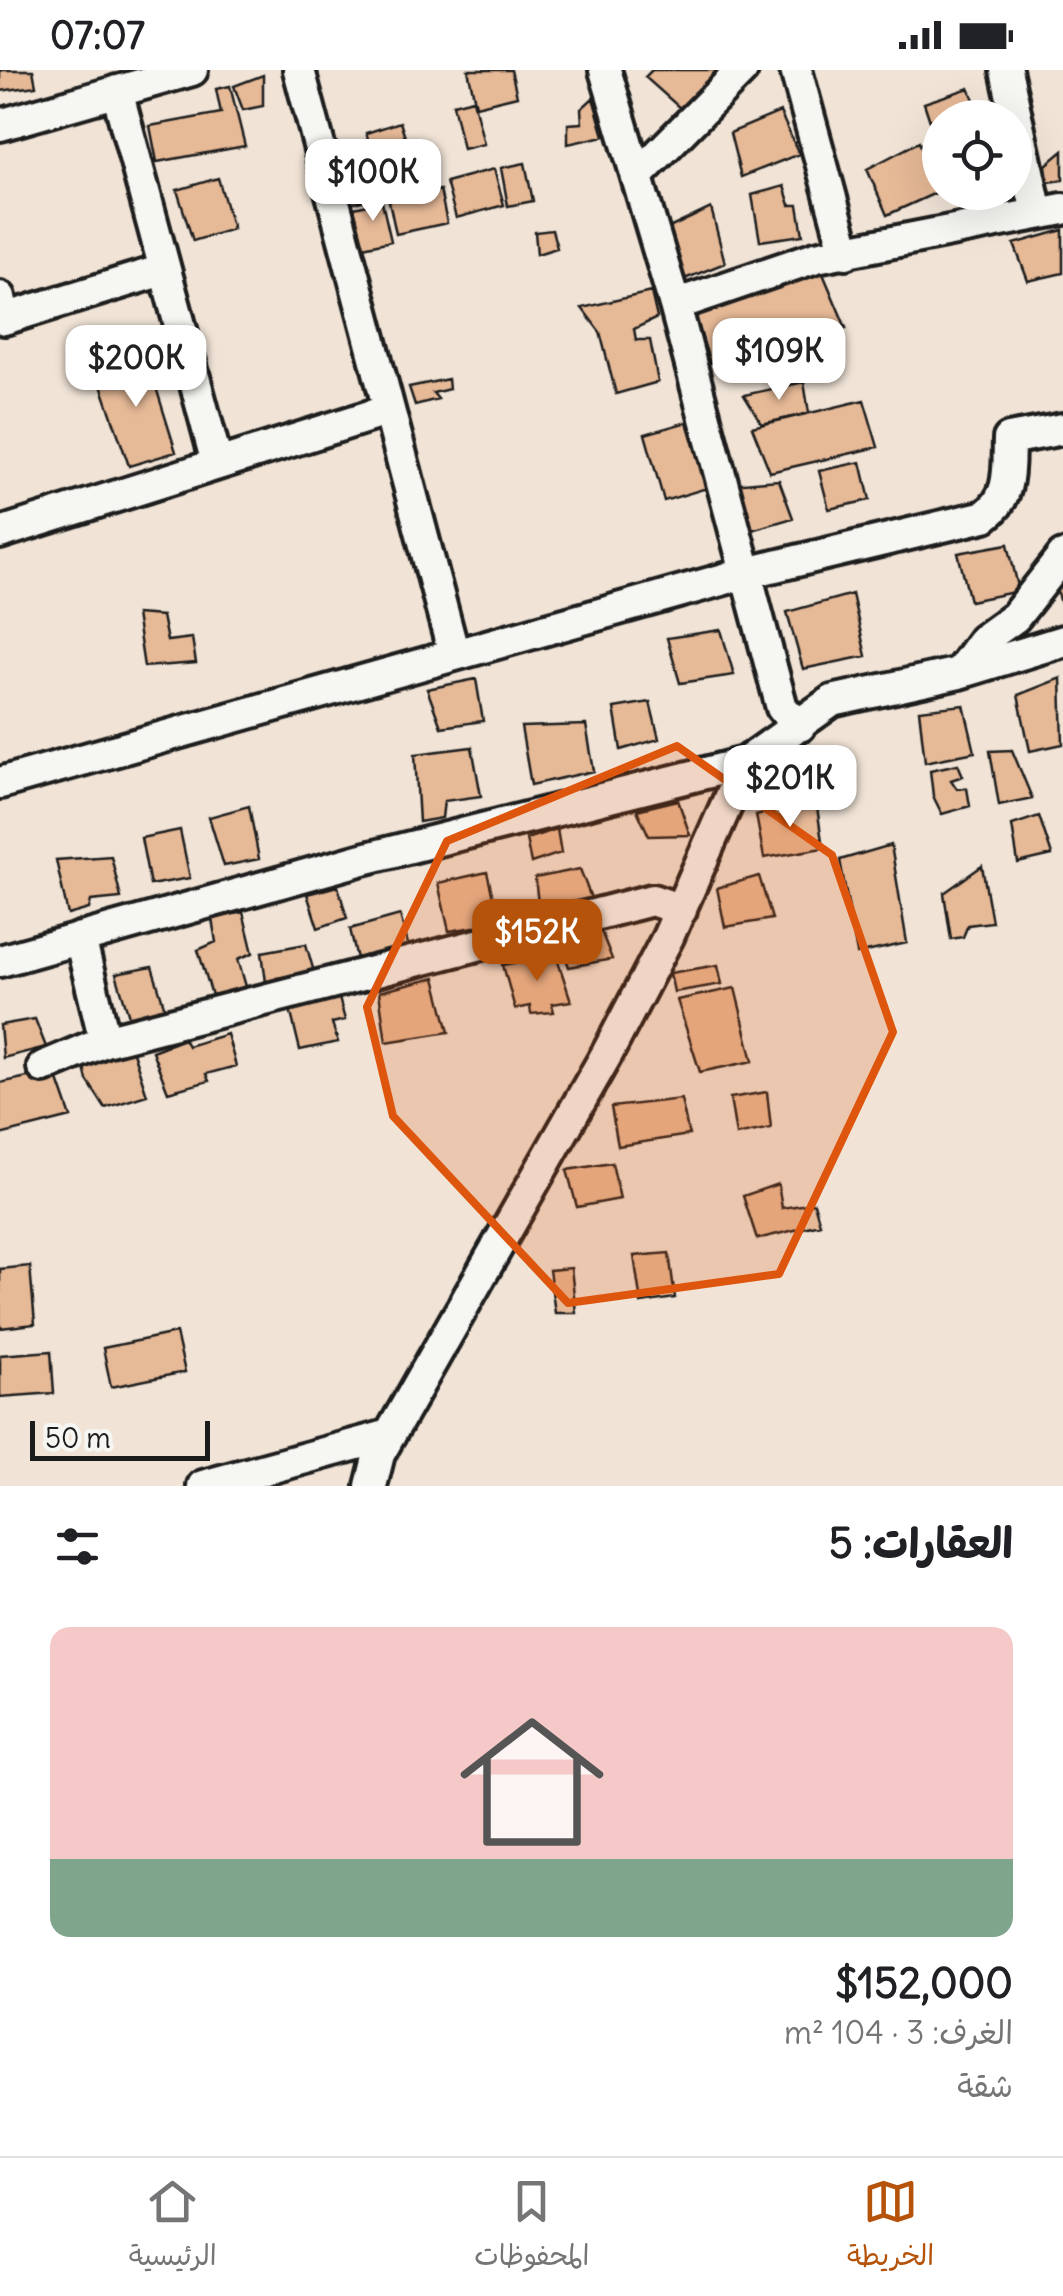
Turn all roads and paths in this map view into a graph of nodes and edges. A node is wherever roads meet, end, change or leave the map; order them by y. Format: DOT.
graph roads {
  1 [pos="192,70"];
  2 [pos="299,70"];
  3 [pos="605,70"];
  4 [pos="742,70"];
  5 [pos="796,70"];
  6 [pos="1006,70"];
  7 [pos="117,92"];
  8 [pos="0,125"];
  9 [pos="637,176"];
  10 [pos="1050,211"];
  11 [pos="846,253"];
  12 [pos="163,270"];
  13 [pos="0,297"];
  14 [pos="675,305"];
  15 [pos="390,410"];
  16 [pos="1063,429"];
  17 [pos="217,463"];
  18 [pos="0,534"];
  19 [pos="1063,556"];
  20 [pos="746,573"];
  21 [pos="1063,641"];
  22 [pos="454,654"];
  23 [pos="959,674"];
  24 [pos="800,726"];
  25 [pos="745,763"];
  26 [pos="0,783"];
  27 [pos="681,910"];
  28 [pos="80,938"];
  29 [pos="0,961"];
  30 [pos="105,1040"];
  31 [pos="43,1066"];
  32 [pos="390,1435"];
  33 [pos="202,1486"];
  34 [pos="371,1486"];
  1 -- 7 [label="street"];
  2 -- 15 [label="street"];
  3 -- 9 [label="street"];
  4 -- 9 [label="street"];
  5 -- 11 [label="street"];
  6 -- 10 [label="street"];
  7 -- 8 [label="street"];
  7 -- 12 [label="street"];
  9 -- 14 [label="street"];
  10 -- 11 [label="street"];
  11 -- 14 [label="street"];
  12 -- 13 [label="street"];
  12 -- 17 [label="street"];
  14 -- 20 [label="street"];
  15 -- 17 [label="street"];
  15 -- 22 [label="street"];
  16 -- 20 [label="street"];
  17 -- 18 [label="street"];
  19 -- 23 [label="street"];
  20 -- 22 [label="street"];
  20 -- 24 [label="street"];
  21 -- 23 [label="street"];
  22 -- 26 [label="street"];
  23 -- 24 [label="street"];
  24 -- 25 [label="street"];
  25 -- 27 [label="street"];
  25 -- 28 [label="street"];
  27 -- 30 [label="street"];
  27 -- 32 [label="street"];
  28 -- 29 [label="street"];
  28 -- 30 [label="street"];
  30 -- 31 [label="street"];
  32 -- 33 [label="street"];
  32 -- 34 [label="street"];
}
